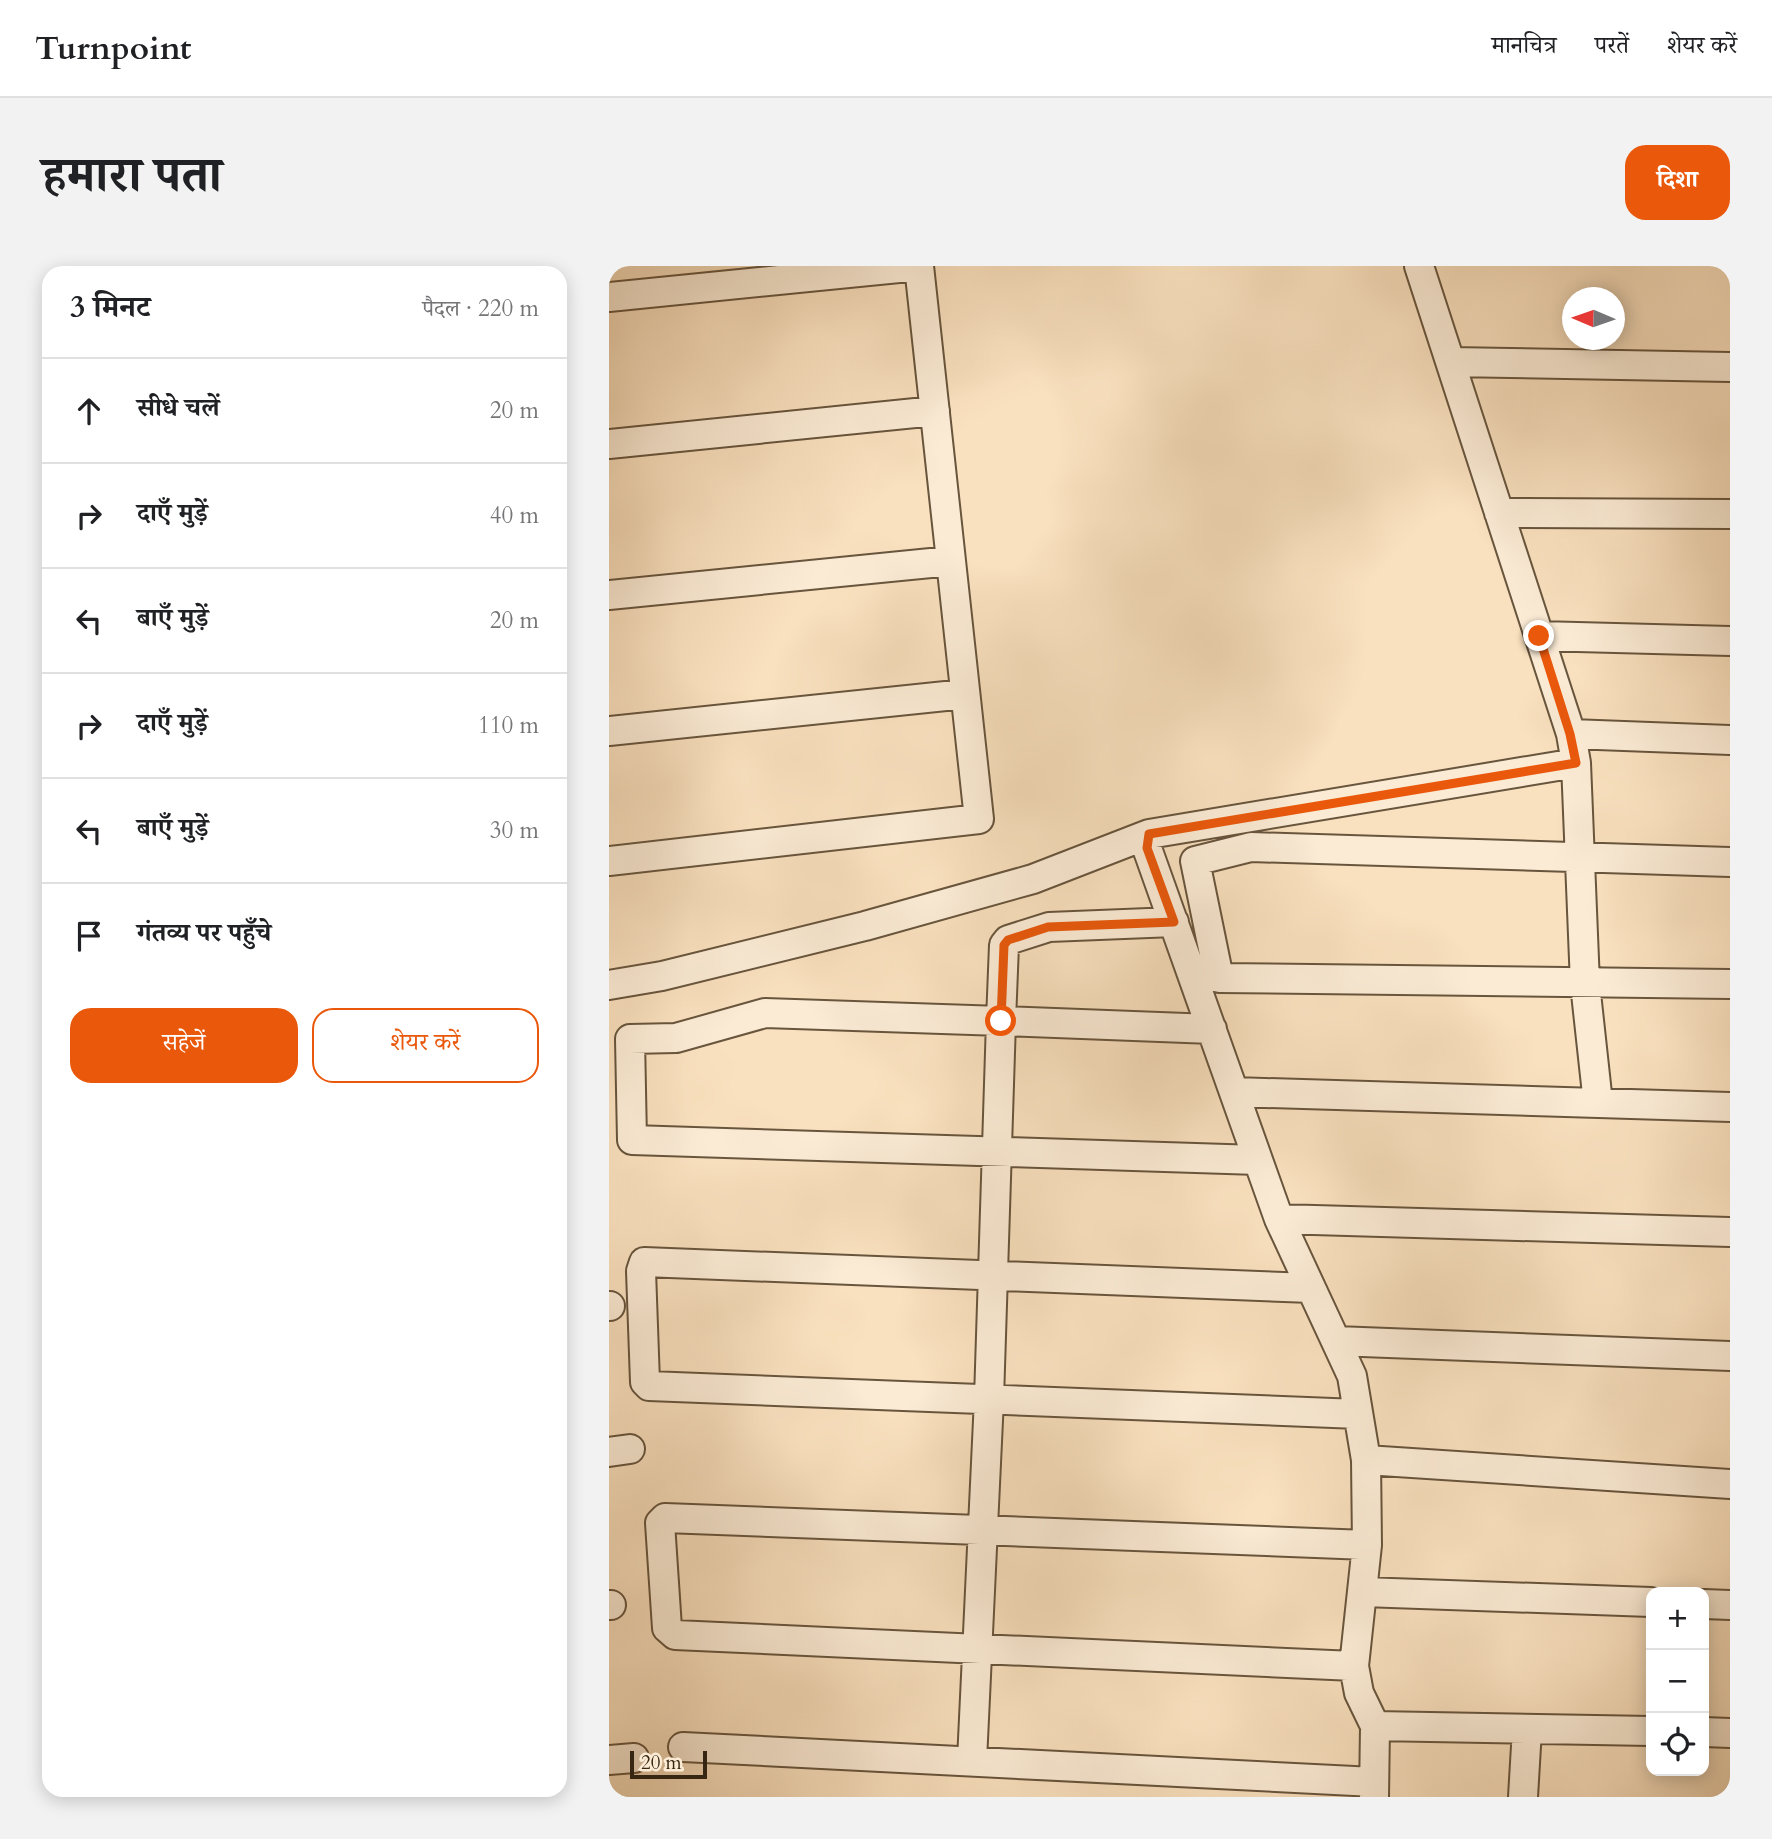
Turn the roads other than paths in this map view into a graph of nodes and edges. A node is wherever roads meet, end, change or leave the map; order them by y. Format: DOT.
graph roads {
  1 [pos="919,266"];
  2 [pos="1419,266"];
  3 [pos="609,297"];
  4 [pos="1451,362"];
  5 [pos="1730,367"];
  6 [pos="935,411"];
  7 [pos="609,444"];
  8 [pos="1499,513"];
  9 [pos="1730,514"];
  10 [pos="951,561"];
  11 [pos="609,595"];
  12 [pos="1539,636"];
  13 [pos="1730,641"];
  14 [pos="965,694"];
  15 [pos="609,731"];
  16 [pos="1570,734"];
  17 [pos="1730,740"];
  18 [pos="1576,763"];
  19 [pos="1149,834"];
  20 [pos="1580,855"];
  21 [pos="609,861"];
  22 [pos="1730,862"];
  23 [pos="1174,922"];
  24 [pos="1585,984"];
  25 [pos="1730,984"];
  26 [pos="609,985"];
  27 [pos="1001,1021"];
  28 [pos="1212,1029"];
  29 [pos="1234,1092"];
  30 [pos="1598,1103"];
  31 [pos="1730,1107"];
  32 [pos="996,1153"];
  33 [pos="1258,1160"];
  34 [pos="1279,1219"];
  35 [pos="1730,1232"];
  36 [pos="993,1275"];
  37 [pos="1311,1288"];
  38 [pos="1336,1341"];
  39 [pos="1730,1356"];
  40 [pos="989,1399"];
  41 [pos="1358,1414"];
  42 [pos="1366,1460"];
  43 [pos="1730,1484"];
  44 [pos="983,1530"];
  45 [pos="1367,1545"];
  46 [pos="1363,1592"];
  47 [pos="1646,1602"];
  48 [pos="1709,1604"];
  49 [pos="1730,1605"];
  50 [pos="978,1648"];
  51 [pos="1354,1665"];
  52 [pos="1375,1726"];
  53 [pos="1527,1729"];
  54 [pos="1646,1731"];
  55 [pos="1709,1732"];
  56 [pos="1730,1732"];
  57 [pos="683,1747"];
  58 [pos="972,1761"];
  59 [pos="1374,1789"];
  60 [pos="1523,1797"];
  1 -- 3 [label="street"];
  1 -- 6 [label="street"];
  2 -- 4 [label="street"];
  4 -- 5 [label="street"];
  4 -- 8 [label="street"];
  6 -- 7 [label="street"];
  6 -- 10 [label="street"];
  8 -- 9 [label="street"];
  8 -- 12 [label="street"];
  10 -- 11 [label="street"];
  10 -- 14 [label="street"];
  12 -- 13 [label="street"];
  12 -- 16 [label="street"];
  14 -- 15 [label="street"];
  14 -- 21 [label="street"];
  16 -- 17 [label="street"];
  16 -- 18 [label="street"];
  18 -- 19 [label="street"];
  18 -- 20 [label="street"];
  19 -- 23 [label="street"];
  19 -- 26 [label="street"];
  20 -- 22 [label="street"];
  20 -- 24 [label="street"];
  20 -- 24 [label="street"];
  23 -- 27 [label="street"];
  23 -- 28 [label="street"];
  24 -- 25 [label="street"];
  24 -- 30 [label="street"];
  27 -- 28 [label="street"];
  27 -- 32 [label="street"];
  27 -- 32 [label="street"];
  28 -- 29 [label="street"];
  29 -- 30 [label="street"];
  29 -- 33 [label="street"];
  30 -- 31 [label="street"];
  32 -- 33 [label="street"];
  32 -- 36 [label="street"];
  33 -- 34 [label="street"];
  34 -- 35 [label="street"];
  34 -- 37 [label="street"];
  36 -- 37 [label="street"];
  36 -- 40 [label="street"];
  36 -- 40 [label="street"];
  37 -- 38 [label="street"];
  38 -- 39 [label="street"];
  38 -- 41 [label="street"];
  40 -- 41 [label="street"];
  40 -- 44 [label="street"];
  41 -- 42 [label="street"];
  42 -- 43 [label="street"];
  42 -- 45 [label="street"];
  44 -- 45 [label="street"];
  44 -- 50 [label="street"];
  44 -- 50 [label="street"];
  45 -- 46 [label="street"];
  46 -- 47 [label="street"];
  46 -- 51 [label="street"];
  48 -- 49 [label="street"];
  50 -- 51 [label="street"];
  50 -- 58 [label="street"];
  51 -- 52 [label="street"];
  52 -- 53 [label="street"];
  52 -- 59 [label="street"];
  53 -- 54 [label="street"];
  53 -- 60 [label="street"];
  55 -- 56 [label="street"];
  57 -- 58 [label="street"];
  58 -- 59 [label="street"];
}
